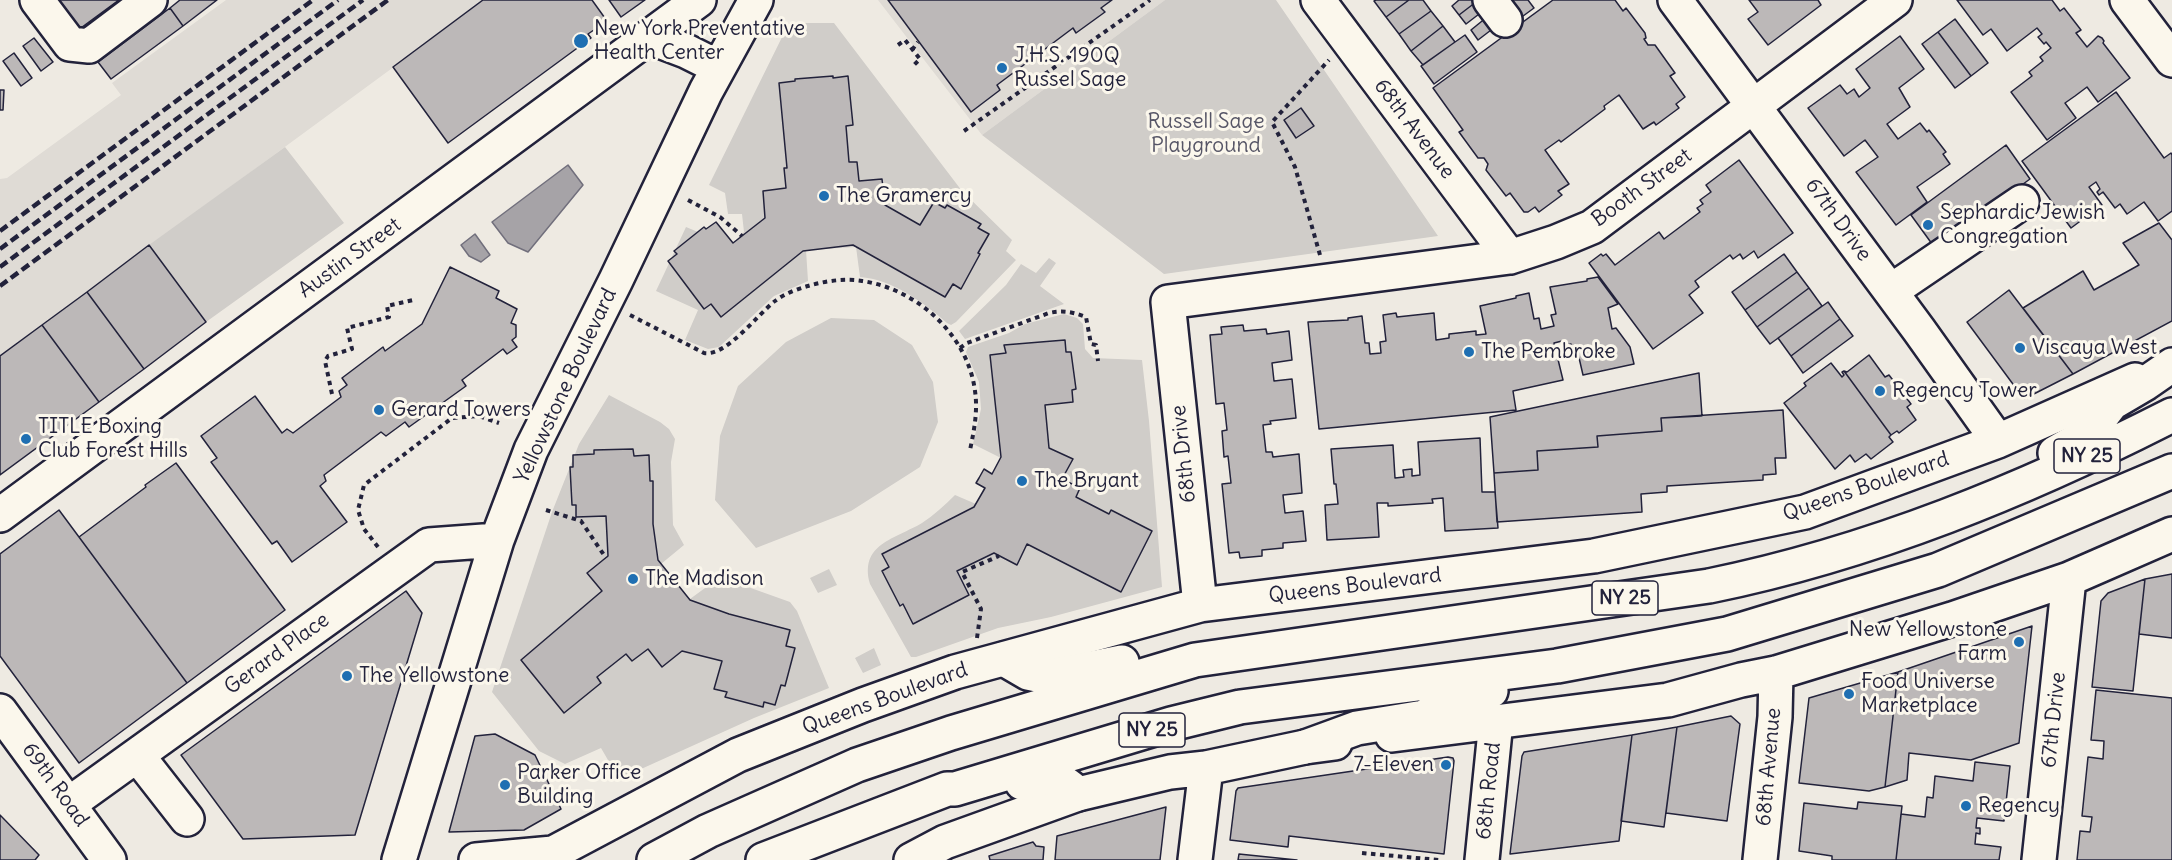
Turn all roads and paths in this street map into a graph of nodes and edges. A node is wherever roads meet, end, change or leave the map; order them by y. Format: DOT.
graph roads {
  1 [pos="37,0"];
  2 [pos="150,0"];
  3 [pos="699,0"];
  4 [pos="756,0"];
  5 [pos="1150,0"];
  6 [pos="1318,0"];
  7 [pos="1675,0"];
  8 [pos="1895,0"];
  9 [pos="2127,0"];
  10 [pos="649,37"];
  11 [pos="918,42"];
  12 [pos="897,45"];
  13 [pos="912,50"];
  14 [pos="1329,59"];
  15 [pos="2172,60"];
  16 [pos="913,66"];
  17 [pos="718,67"];
  18 [pos="1753,105"];
  19 [pos="964,131"];
  20 [pos="688,200"];
  21 [pos="2022,202"];
  22 [pos="742,236"];
  23 [pos="1510,257"];
  24 [pos="1321,261"];
  25 [pos="1891,291"];
  26 [pos="413,300"];
  27 [pos="1168,302"];
  28 [pos="630,315"];
  29 [pos="960,348"];
  30 [pos="1098,361"];
  31 [pos="2172,364"];
  32 [pos="332,394"];
  33 [pos="2172,415"];
  34 [pos="499,423"];
  35 [pos="1998,441"];
  36 [pos="970,450"];
  37 [pos="2172,471"];
  38 [pos="2002,495"];
  39 [pos="4,506"];
  40 [pos="546,510"];
  41 [pos="2172,534"];
  42 [pos="497,540"];
  43 [pos="378,548"];
  44 [pos="999,555"];
  45 [pos="606,558"];
  46 [pos="2069,579"];
  47 [pos="1200,605"];
  48 [pos="990,652"];
  49 [pos="1557,666"];
  50 [pos="1159,671"];
  51 [pos="1776,673"];
  52 [pos="0,711"];
  53 [pos="1496,721"];
  54 [pos="1305,747"];
  55 [pos="137,755"];
  56 [pos="1206,768"];
  57 [pos="955,789"];
  58 [pos="1078,794"];
  59 [pos="69,804"];
  60 [pos="187,819"];
  61 [pos="1362,853"];
  62 [pos="546,856"];
  63 [pos="109,860"];
  64 [pos="399,860"];
  65 [pos="476,860"];
  66 [pos="654,860"];
  67 [pos="763,860"];
  68 [pos="912,860"];
  69 [pos="1195,860"];
  70 [pos="1439,860"];
  71 [pos="1482,860"];
  72 [pos="1760,860"];
  73 [pos="2039,860"];
  1 -- 2 [label="street"];
  3 -- 10 [label="street, Austin Street"];
  4 -- 17 [label="street, Yellowstone Boulevard"];
  5 -- 19 [label="path"];
  6 -- 23 [label="street, 68th Avenue"];
  7 -- 18 [label="street, 67th Drive"];
  8 -- 18 [label="street, Booth Street"];
  9 -- 15 [label="street"];
  10 -- 17 [label="street"];
  10 -- 39 [label="street, Austin Street"];
  11 -- 13 [label="path"];
  12 -- 13 [label="path"];
  13 -- 16 [label="path"];
  14 -- 24 [label="path"];
  17 -- 42 [label="street, Yellowstone Boulevard"];
  18 -- 23 [label="street, Booth Street"];
  18 -- 25 [label="street, 67th Drive"];
  20 -- 22 [label="path"];
  21 -- 25 [label="street"];
  23 -- 27 [label="street, Booth Street"];
  25 -- 35 [label="street, 67th Drive"];
  26 -- 32 [label="path"];
  27 -- 47 [label="street, 68th Drive"];
  28 -- 29 [label="path"];
  29 -- 30 [label="path"];
  29 -- 36 [label="path"];
  31 -- 35 [label="street, Queens Boulevard"];
  31 -- 38 [label="street"];
  33 -- 38 [label="street, NY 25"];
  34 -- 43 [label="path"];
  35 -- 47 [label="street, Queens Boulevard"];
  37 -- 49 [label="street, NY 25"];
  38 -- 50 [label="street, NY 25"];
  40 -- 45 [label="path"];
  41 -- 46 [label="street"];
  42 -- 55 [label="street, Gerard Place"];
  42 -- 64 [label="street, Yellowstone Boulevard"];
  44 -- 48 [label="path"];
  46 -- 51 [label="street"];
  46 -- 73 [label="street, 67th Drive"];
  47 -- 48 [label="street, Queens Boulevard"];
  48 -- 50 [label="street"];
  48 -- 62 [label="street, Queens Boulevard"];
  49 -- 54 [label="street"];
  49 -- 57 [label="street, NY 25"];
  50 -- 66 [label="street, NY 25"];
  51 -- 53 [label="street"];
  51 -- 72 [label="street, 68th Avenue"];
  52 -- 59 [label="street, 69th Road"];
  53 -- 54 [label="street"];
  53 -- 71 [label="street, 68th Road"];
  54 -- 56 [label="street"];
  55 -- 59 [label="street, Gerard Place"];
  55 -- 60 [label="street"];
  56 -- 58 [label="street"];
  56 -- 69 [label="street"];
  57 -- 58 [label="street"];
  57 -- 67 [label="street, NY 25"];
  58 -- 68 [label="street"];
  59 -- 63 [label="street, 69th Road"];
  61 -- 70 [label="path"];
  62 -- 65 [label="street, Queens Boulevard"];
}
